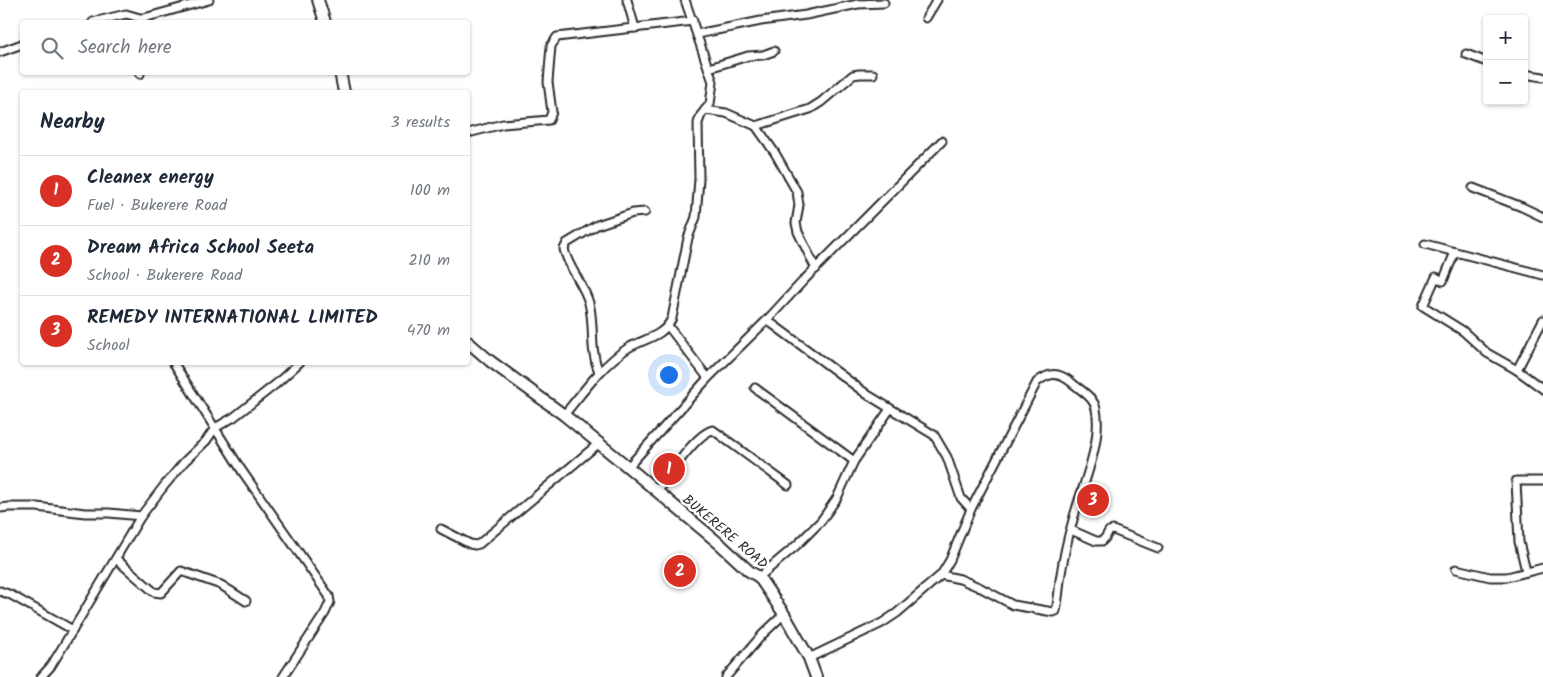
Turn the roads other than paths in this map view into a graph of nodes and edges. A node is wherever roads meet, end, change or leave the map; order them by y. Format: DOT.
graph roads {
  1 [pos="210,0"];
  2 [pos="318,0"];
  3 [pos="627,0"];
  4 [pos="685,0"];
  5 [pos="937,0"];
  6 [pos="884,2"];
  7 [pos="926,18"];
  8 [pos="119,19"];
  9 [pos="324,20"];
  10 [pos="693,21"];
  11 [pos="635,28"];
  12 [pos="697,34"];
  13 [pos="20,45"];
  14 [pos="774,51"];
  15 [pos="0,52"];
  16 [pos="1466,54"];
  17 [pos="1483,60"];
  18 [pos="709,68"];
  19 [pos="873,74"];
  20 [pos="341,75"];
  21 [pos="1528,75"];
  22 [pos="1543,78"];
  23 [pos="344,90"];
  24 [pos="705,110"];
  25 [pos="756,126"];
  26 [pos="470,132"];
  27 [pos="942,141"];
  28 [pos="1473,188"];
  29 [pos="645,212"];
  30 [pos="1543,217"];
  31 [pos="1425,244"];
  32 [pos="1455,252"];
  33 [pos="816,269"];
  34 [pos="1543,275"];
  35 [pos="767,320"];
  36 [pos="1543,320"];
  37 [pos="668,326"];
  38 [pos="470,344"];
  39 [pos="175,365"];
  40 [pos="297,365"];
  41 [pos="1517,370"];
  42 [pos="599,372"];
  43 [pos="708,378"];
  44 [pos="755,388"];
  45 [pos="1543,389"];
  46 [pos="890,409"];
  47 [pos="564,415"];
  48 [pos="215,428"];
  49 [pos="598,444"];
  50 [pos="854,461"];
  51 [pos="628,467"];
  52 [pos="1543,481"];
  53 [pos="788,485"];
  54 [pos="657,492"];
  55 [pos="0,508"];
  56 [pos="971,508"];
  57 [pos="141,516"];
  58 [pos="441,529"];
  59 [pos="1071,530"];
  60 [pos="1158,548"];
  61 [pos="116,559"];
  62 [pos="1543,568"];
  63 [pos="1456,570"];
  64 [pos="1526,572"];
  65 [pos="941,575"];
  66 [pos="759,577"];
  67 [pos="0,591"];
  68 [pos="246,601"];
  69 [pos="784,614"];
  70 [pos="73,630"];
  71 [pos="809,658"];
  72 [pos="41,677"];
  73 [pos="283,677"];
  74 [pos="726,677"];
  75 [pos="816,677"];
  1 -- 8 [label="street"];
  2 -- 9 [label="main road"];
  3 -- 11 [label="street"];
  4 -- 10 [label="street"];
  5 -- 7 [label="street"];
  6 -- 12 [label="street"];
  10 -- 11 [label="street"];
  10 -- 12 [label="street"];
  11 -- 26 [label="street"];
  12 -- 18 [label="street"];
  13 -- 15 [label="street"];
  14 -- 18 [label="street"];
  16 -- 17 [label="street"];
  18 -- 24 [label="street"];
  19 -- 25 [label="street"];
  20 -- 23 [label="main road"];
  21 -- 22 [label="street"];
  24 -- 25 [label="street"];
  24 -- 37 [label="street"];
  25 -- 33 [label="street"];
  27 -- 33 [label="street"];
  28 -- 30 [label="street"];
  29 -- 42 [label="street"];
  31 -- 32 [label="street"];
  32 -- 34 [label="street"];
  32 -- 41 [label="street"];
  33 -- 35 [label="street"];
  35 -- 43 [label="street"];
  35 -- 46 [label="street"];
  36 -- 41 [label="street"];
  37 -- 42 [label="street"];
  37 -- 43 [label="street"];
  38 -- 47 [label="main road, BUKERERE ROAD"];
  39 -- 48 [label="street"];
  40 -- 48 [label="street"];
  41 -- 45 [label="street"];
  42 -- 47 [label="street"];
  43 -- 51 [label="street"];
  44 -- 50 [label="street"];
  46 -- 50 [label="street"];
  46 -- 56 [label="street"];
  47 -- 49 [label="main road, BUKERERE ROAD"];
  48 -- 57 [label="street"];
  48 -- 73 [label="street"];
  49 -- 51 [label="main road, BUKERERE ROAD"];
  49 -- 58 [label="street"];
  50 -- 66 [label="street"];
  51 -- 54 [label="main road, BUKERERE ROAD"];
  52 -- 64 [label="street"];
  53 -- 54 [label="street"];
  54 -- 66 [label="main road, BUKERERE ROAD"];
  55 -- 57 [label="street"];
  56 -- 59 [label="street"];
  56 -- 65 [label="street"];
  57 -- 61 [label="street"];
  59 -- 60 [label="street"];
  59 -- 65 [label="street"];
  61 -- 68 [label="street"];
  61 -- 70 [label="street"];
  62 -- 64 [label="street"];
  63 -- 64 [label="street"];
  65 -- 71 [label="street"];
  66 -- 69 [label="main road, BUKERERE ROAD"];
  67 -- 70 [label="street"];
  69 -- 71 [label="main road, BUKERERE ROAD"];
  69 -- 74 [label="street"];
  70 -- 72 [label="street"];
  71 -- 75 [label="main road, BUKERERE ROAD"];
}
